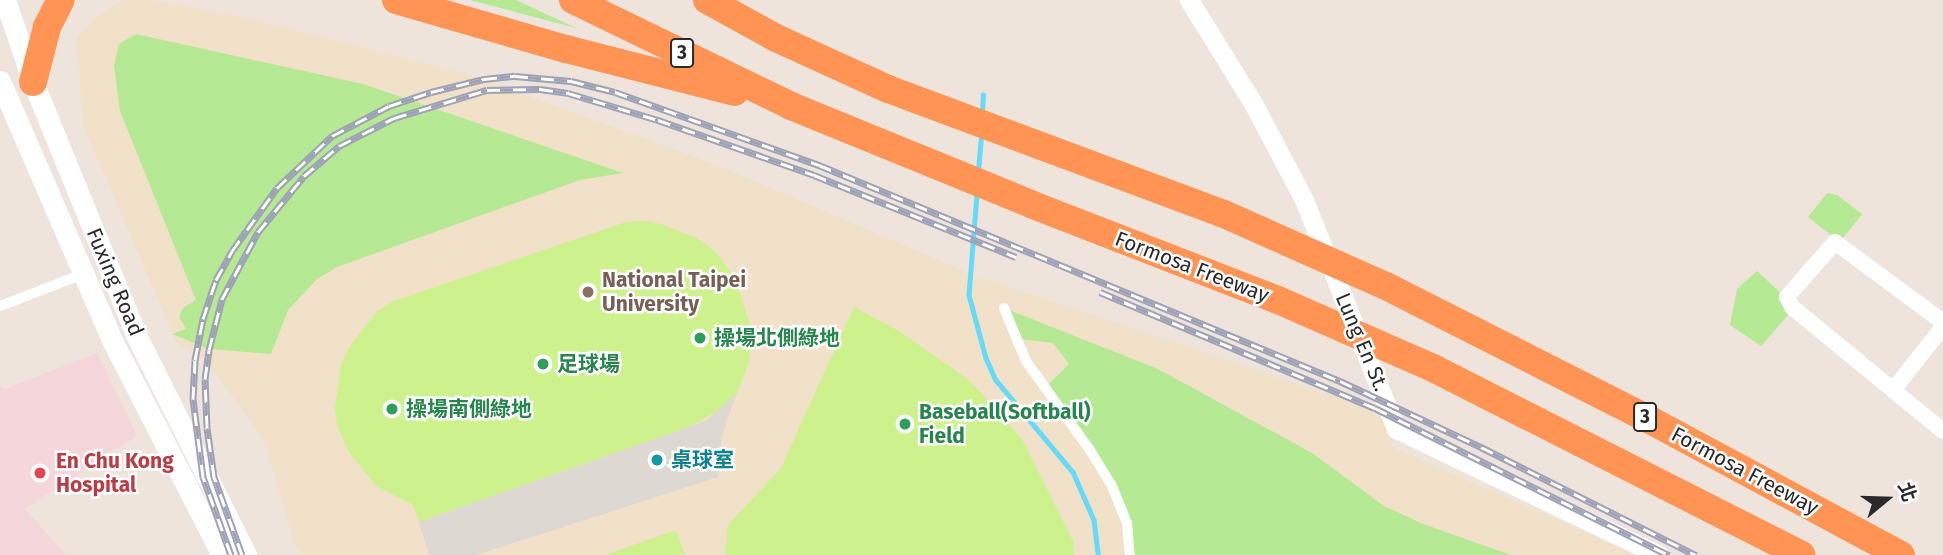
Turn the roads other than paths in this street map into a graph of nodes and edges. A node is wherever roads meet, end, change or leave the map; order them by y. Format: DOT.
graph roads {
  1 [pos="5,0"];
  2 [pos="61,0"];
  3 [pos="396,0"];
  4 [pos="573,0"];
  5 [pos="706,0"];
  6 [pos="1189,0"];
  7 [pos="0,81"];
  8 [pos="33,82"];
  9 [pos="791,106"];
  10 [pos="83,274"];
  11 [pos="0,306"];
  12 [pos="1004,308"];
  13 [pos="1943,325"];
  14 [pos="1893,390"];
  15 [pos="1943,431"];
  16 [pos="222,555"];
  17 [pos="246,555"];
  18 [pos="1130,555"];
  19 [pos="1659,555"];
  20 [pos="1801,555"];
  21 [pos="1900,555"];
  1 -- 8 [label="main road, Fuxing Road"];
  2 -- 8 [label="highway"];
  3 -- 9 [label="highway"];
  4 -- 9 [label="highway, Formosa Freeway / 3"];
  5 -- 21 [label="highway, Formosa Freeway / 3"];
  6 -- 19 [label="street, Lung En St."];
  7 -- 10 [label="main road, Fuxing Road"];
  8 -- 17 [label="main road, Fuxing Road"];
  9 -- 20 [label="highway, Formosa Freeway / 3"];
  10 -- 11 [label="street"];
  10 -- 16 [label="main road, Fuxing Road"];
  12 -- 18 [label="street"];
  13 -- 14 [label="street"];
  13 -- 14 [label="street"];
  14 -- 15 [label="street"];
}
